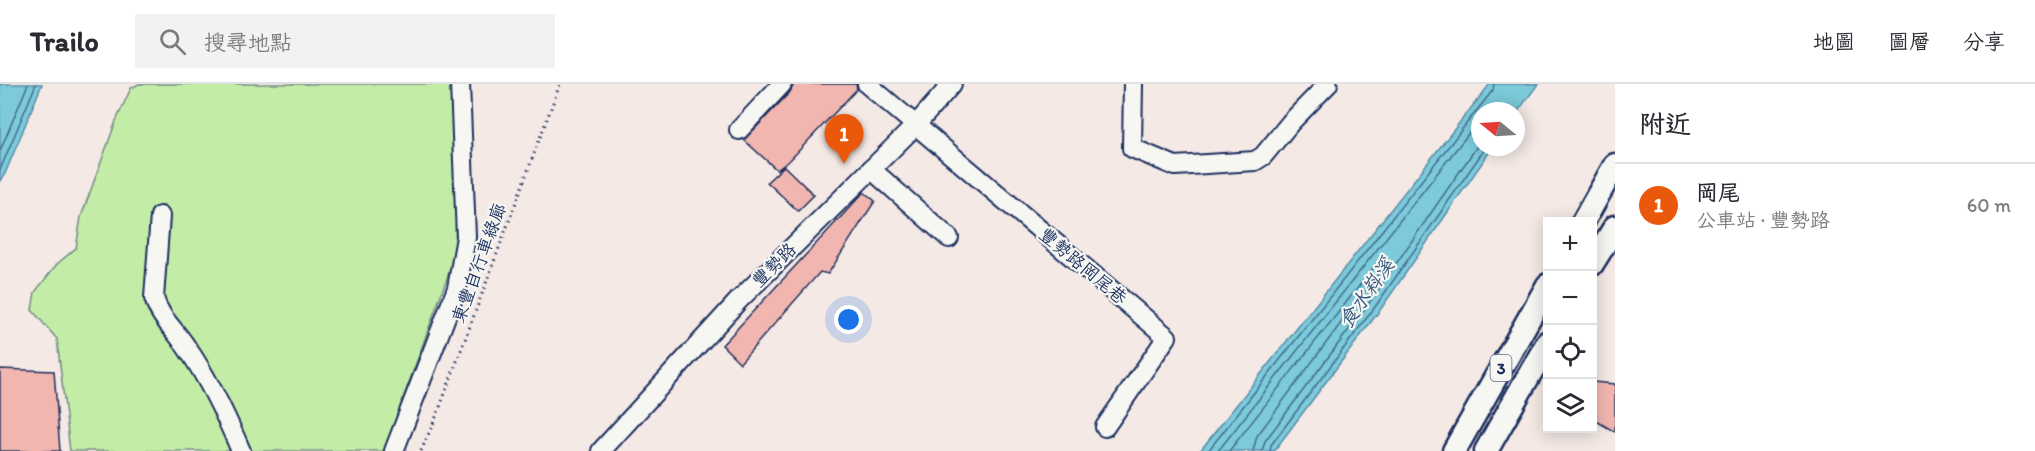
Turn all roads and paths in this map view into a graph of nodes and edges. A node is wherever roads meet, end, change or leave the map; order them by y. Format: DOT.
graph roads {
  1 [pos="460,84"];
  2 [pos="561,84"];
  3 [pos="782,84"];
  4 [pos="867,84"];
  5 [pos="952,84"];
  6 [pos="1133,84"];
  7 [pos="1328,84"];
  8 [pos="915,126"];
  9 [pos="739,130"];
  10 [pos="1615,165"];
  11 [pos="871,169"];
  12 [pos="160,216"];
  13 [pos="1586,217"];
  14 [pos="1615,227"];
  15 [pos="949,238"];
  16 [pos="1597,257"];
  17 [pos="1543,294"];
  18 [pos="1543,351"];
  19 [pos="1105,427"];
  20 [pos="1458,444"];
  21 [pos="1487,450"];
  22 [pos="241,451"];
  23 [pos="394,451"];
  24 [pos="421,451"];
  25 [pos="602,451"];
  1 -- 23 [label="street"];
  2 -- 24 [label="path, 東豐自行車綠廊"];
  3 -- 9 [label="street"];
  4 -- 8 [label="street"];
  5 -- 8 [label="street, 豐勢路"];
  6 -- 7 [label="street"];
  8 -- 11 [label="street, 豐勢路"];
  8 -- 19 [label="street, 豐勢路岡尾巷"];
  10 -- 13 [label="main road"];
  11 -- 15 [label="street"];
  11 -- 25 [label="street, 豐勢路"];
  12 -- 22 [label="street"];
  14 -- 16 [label="main road"];
  17 -- 20 [label="main road, 3"];
  18 -- 21 [label="main road, 3"];
  20 -- 21 [label="main road"];
}
